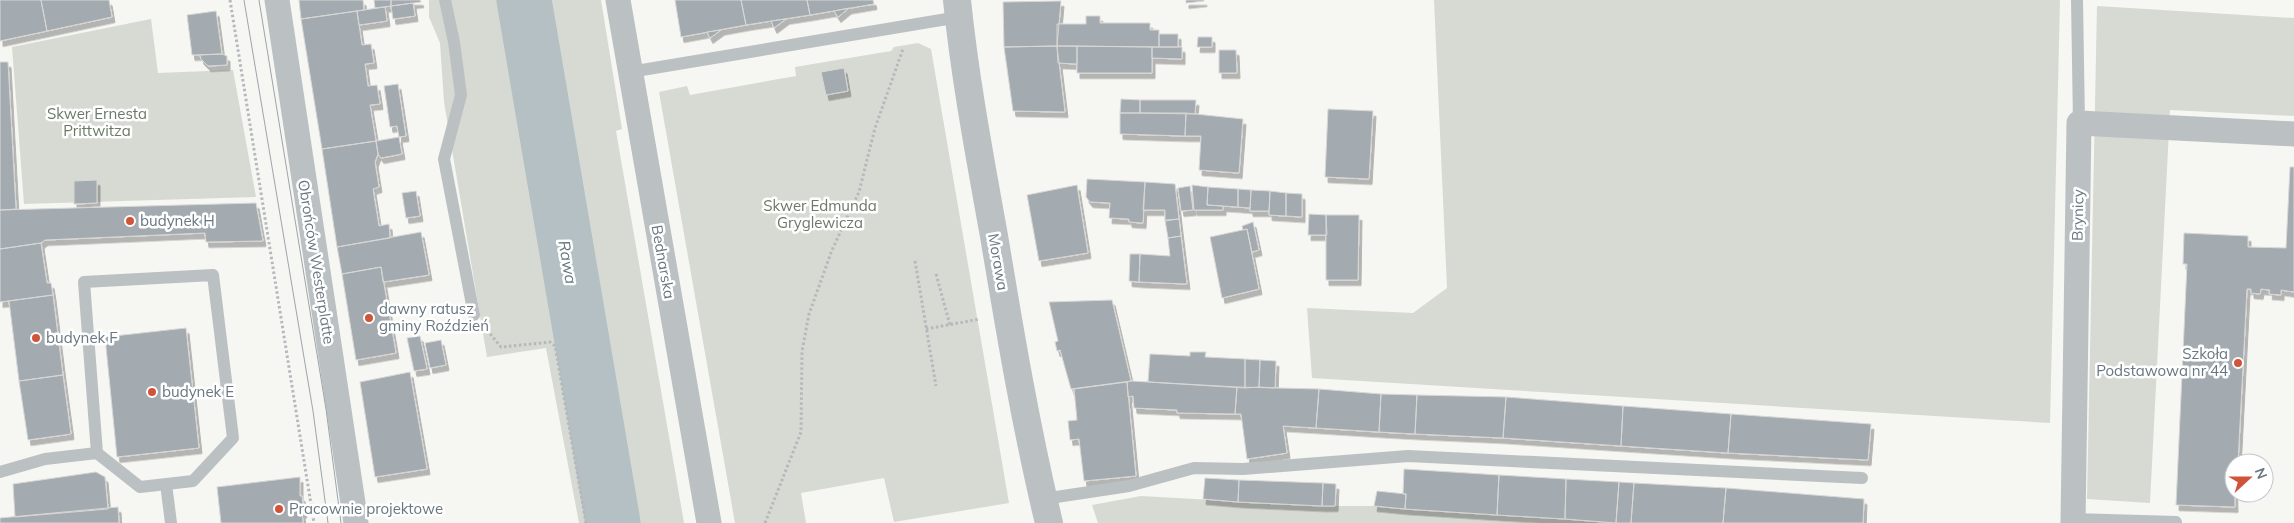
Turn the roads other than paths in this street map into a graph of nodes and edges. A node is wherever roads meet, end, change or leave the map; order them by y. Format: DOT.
graph roads {
  1 [pos="277,0"];
  2 [pos="446,0"];
  3 [pos="618,0"];
  4 [pos="2077,0"];
  5 [pos="958,8"];
  6 [pos="630,72"];
  7 [pos="2079,123"];
  8 [pos="2294,134"];
  9 [pos="474,315"];
  10 [pos="97,453"];
  11 [pos="0,472"];
  12 [pos="1862,478"];
  13 [pos="166,484"];
  14 [pos="1046,511"];
  15 [pos="2073,521"];
  16 [pos="2176,522"];
  17 [pos="171,523"];
  18 [pos="356,523"];
  19 [pos="709,523"];
  1 -- 18 [label="street, Obrońców Westerplatte"];
  2 -- 9 [label="lane"];
  3 -- 6 [label="street, Bednarska"];
  4 -- 7 [label="lane"];
  5 -- 6 [label="lane"];
  5 -- 14 [label="street, Morawa"];
  6 -- 19 [label="street, Bednarska"];
  7 -- 8 [label="street"];
  7 -- 15 [label="street, Brynicy"];
  10 -- 11 [label="lane"];
  10 -- 13 [label="lane"];
  10 -- 13 [label="lane"];
  12 -- 14 [label="lane"];
  13 -- 17 [label="lane"];
  15 -- 16 [label="lane"];
}
